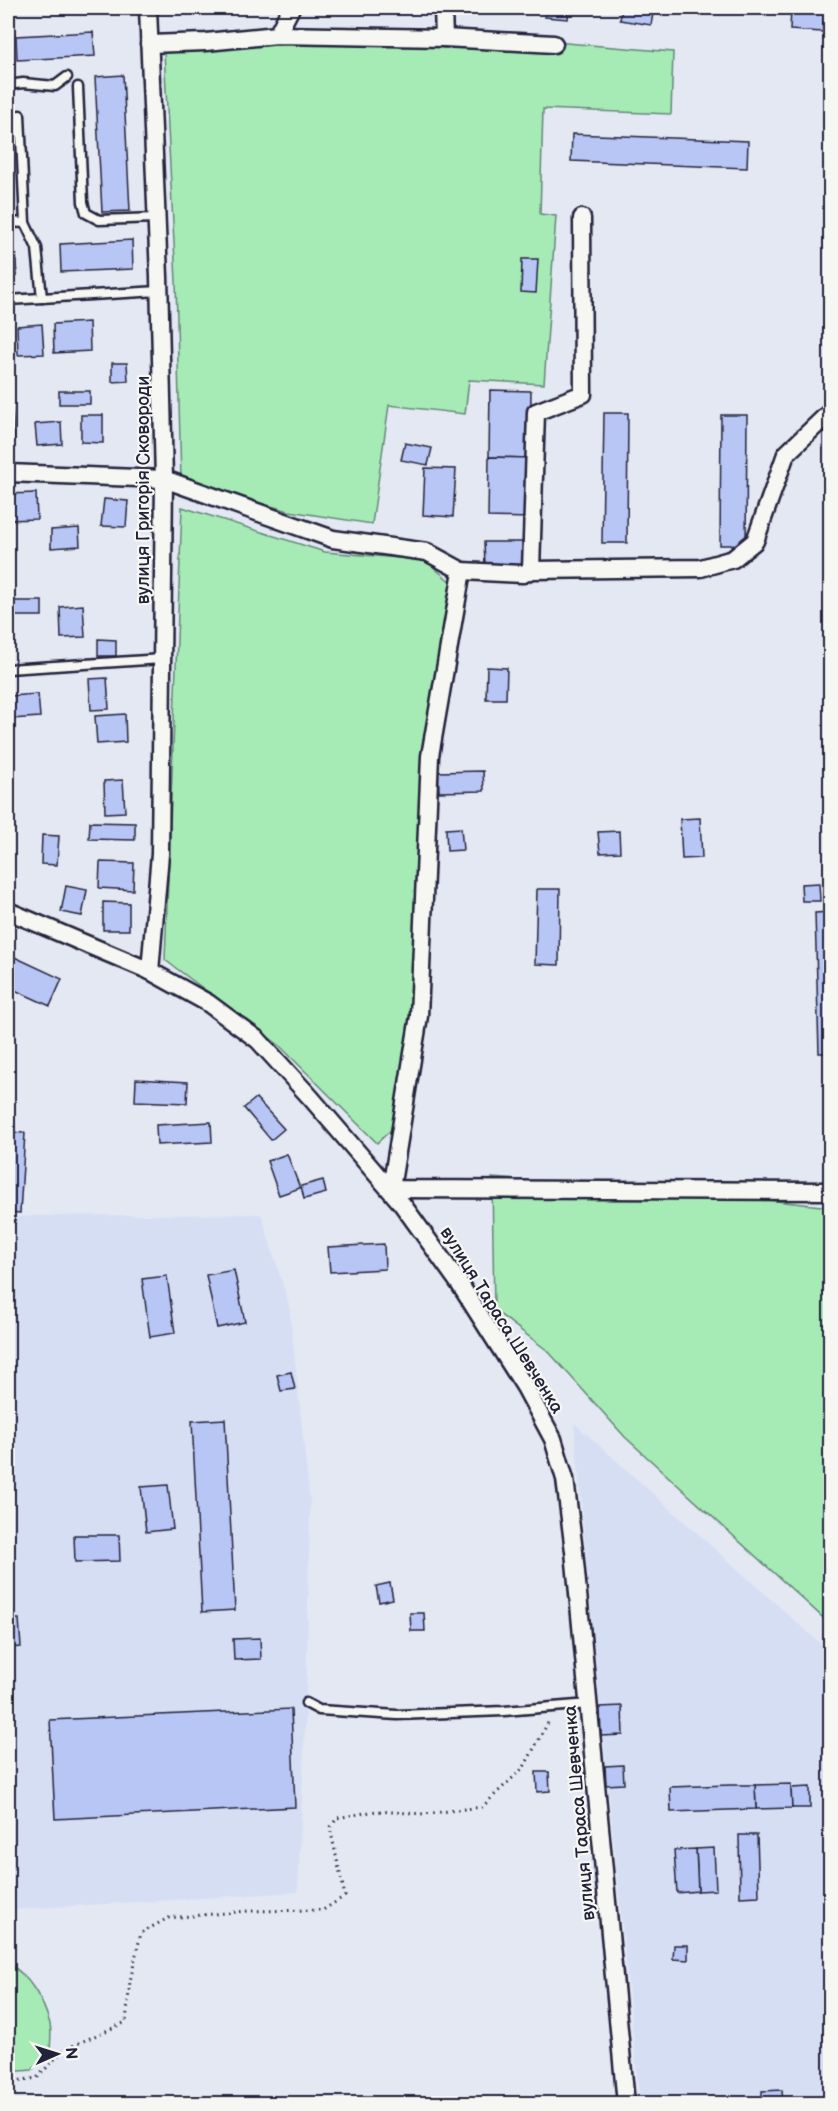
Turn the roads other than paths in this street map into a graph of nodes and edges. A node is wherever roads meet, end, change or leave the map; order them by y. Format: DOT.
graph roads {
  1 [pos="148,8"];
  2 [pos="291,8"];
  3 [pos="443,8"];
  4 [pos="277,35"];
  5 [pos="444,38"];
  6 [pos="149,44"];
  7 [pos="554,44"];
  8 [pos="67,77"];
  9 [pos="8,86"];
  10 [pos="78,87"];
  11 [pos="20,116"];
  12 [pos="156,218"];
  13 [pos="582,218"];
  14 [pos="8,222"];
  15 [pos="25,223"];
  16 [pos="159,291"];
  17 [pos="42,298"];
  18 [pos="8,300"];
  19 [pos="831,412"];
  20 [pos="8,473"];
  21 [pos="164,479"];
  22 [pos="531,570"];
  23 [pos="462,571"];
  24 [pos="162,659"];
  25 [pos="8,669"];
  26 [pos="8,911"];
  27 [pos="150,971"];
  28 [pos="831,1191"];
  29 [pos="306,1703"];
  30 [pos="589,1704"];
  31 [pos="626,2103"];
  1 -- 6 [label="street, вулиця Григорія Сковороди"];
  2 -- 4 [label="street"];
  3 -- 5 [label="street"];
  4 -- 5 [label="street"];
  4 -- 6 [label="street"];
  5 -- 7 [label="street"];
  6 -- 12 [label="street, вулиця Григорія Сковороди"];
  8 -- 9 [label="lane"];
  10 -- 12 [label="lane"];
  11 -- 15 [label="lane"];
  12 -- 16 [label="street, вулиця Григорія Сковороди"];
  13 -- 22 [label="street"];
  14 -- 15 [label="lane"];
  15 -- 17 [label="lane"];
  16 -- 17 [label="lane"];
  16 -- 21 [label="street, вулиця Григорія Сковороди"];
  17 -- 18 [label="lane"];
  19 -- 22 [label="street"];
  20 -- 21 [label="street"];
  21 -- 23 [label="street"];
  21 -- 24 [label="street, вулиця Григорія Сковороди"];
  22 -- 23 [label="street"];
  23 -- 28 [label="street"];
  24 -- 25 [label="lane"];
  24 -- 27 [label="street, вулиця Григорія Сковороди"];
  26 -- 27 [label="street, вулиця Тараса Шевченка"];
  27 -- 30 [label="street, вулиця Тараса Шевченка"];
  29 -- 30 [label="lane"];
  30 -- 31 [label="street, вулиця Тараса Шевченка"];
}
